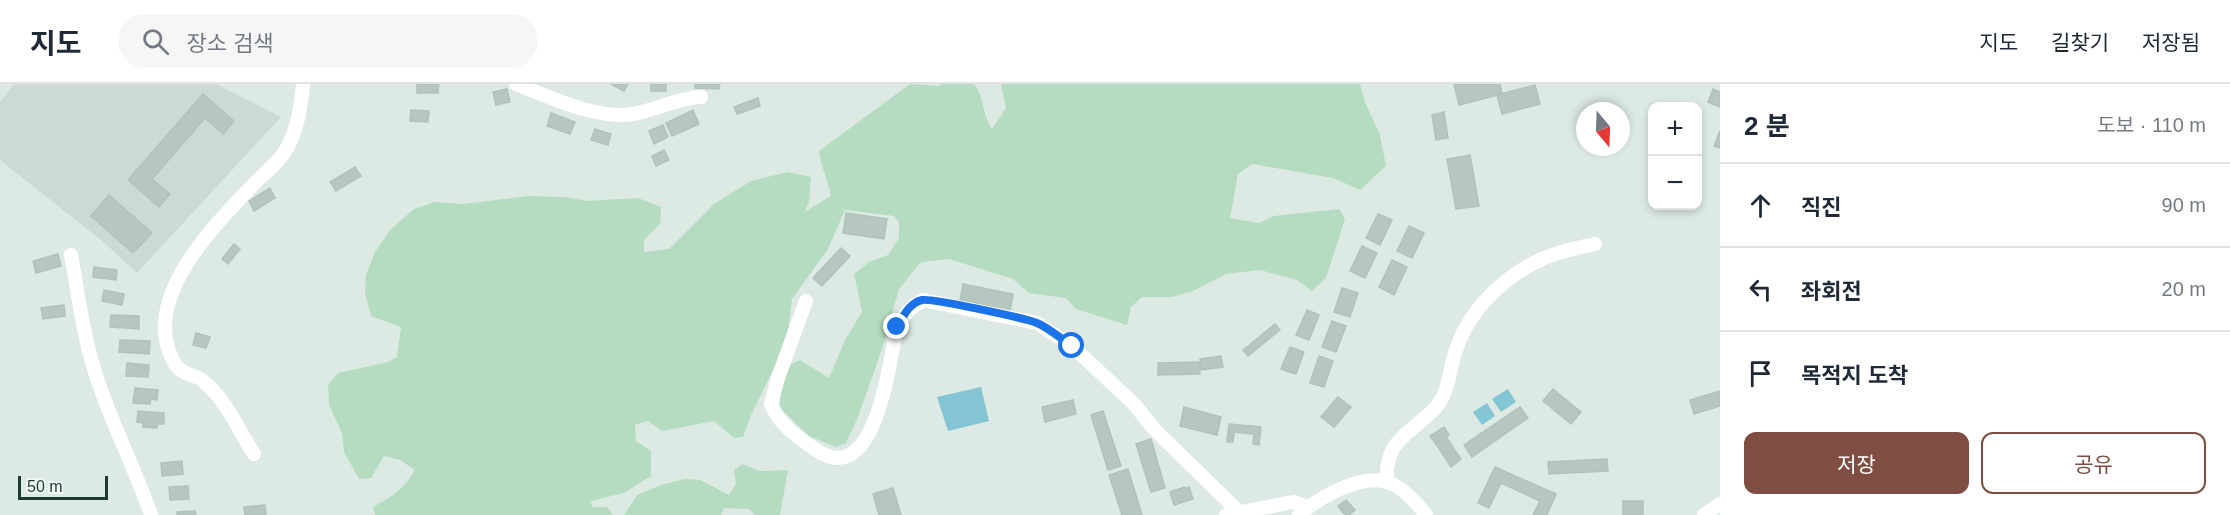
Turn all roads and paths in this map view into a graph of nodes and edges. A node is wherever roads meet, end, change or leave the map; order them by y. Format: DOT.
graph roads {
  1 [pos="303,84"];
  2 [pos="516,84"];
  3 [pos="701,97"];
  4 [pos="1595,244"];
  5 [pos="72,255"];
  6 [pos="806,301"];
  7 [pos="254,454"];
  8 [pos="1387,483"];
  9 [pos="1720,504"];
  10 [pos="1304,511"];
  11 [pos="1233,514"];
  12 [pos="151,515"];
  13 [pos="1426,515"];
  14 [pos="1704,515"];
  1 -- 7 [label="street"];
  2 -- 3 [label="street"];
  4 -- 8 [label="street"];
  5 -- 12 [label="street"];
  6 -- 11 [label="street"];
  8 -- 10 [label="street"];
  8 -- 13 [label="street"];
  9 -- 14 [label="street"];
  10 -- 11 [label="street"];
}
